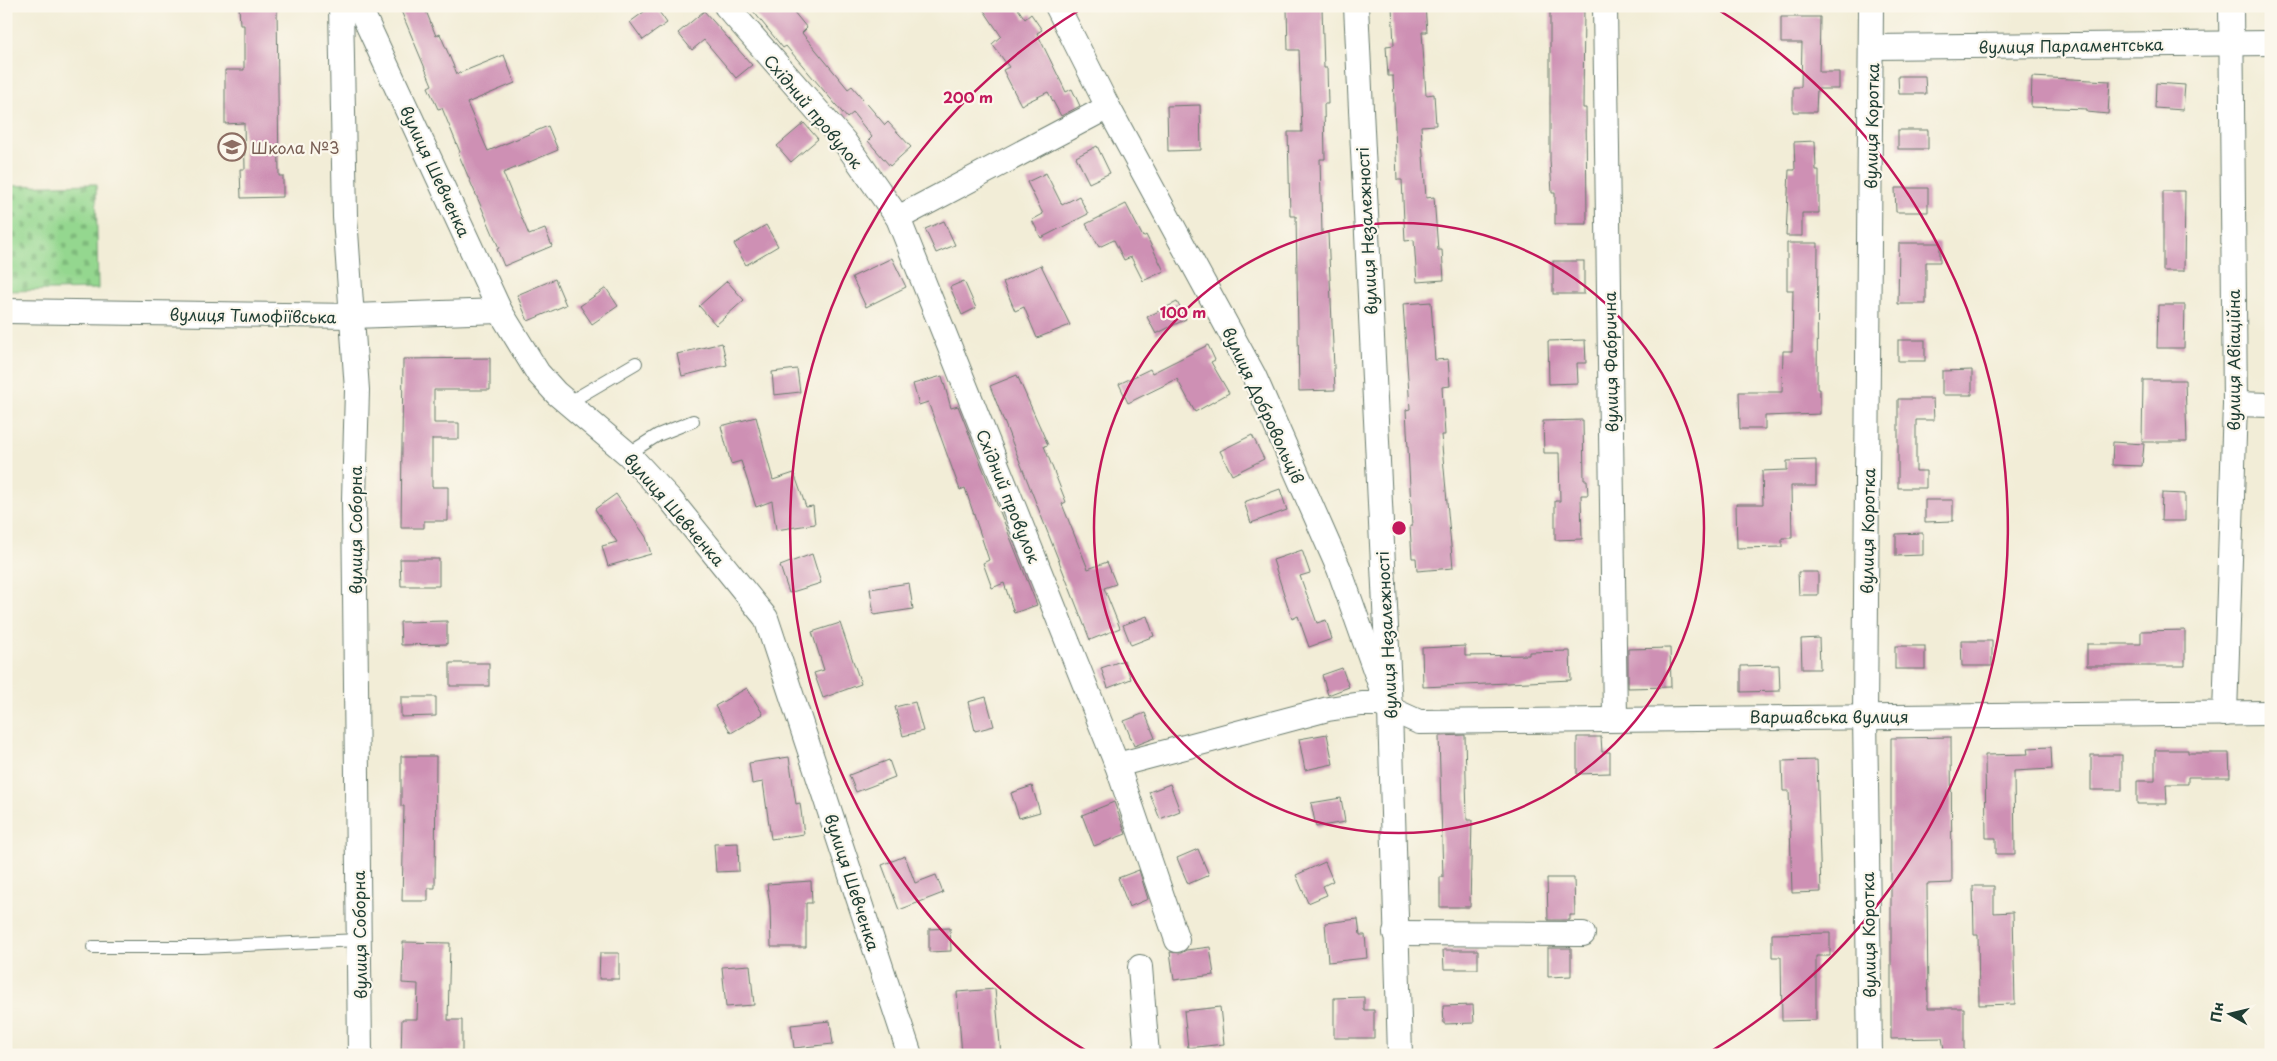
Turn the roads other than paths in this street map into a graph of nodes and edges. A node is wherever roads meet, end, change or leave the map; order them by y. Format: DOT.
graph roads {
  1 [pos="341,6"];
  2 [pos="359,6"];
  3 [pos="726,6"];
  4 [pos="1057,6"];
  5 [pos="1356,6"];
  6 [pos="1605,6"];
  7 [pos="1872,6"];
  8 [pos="2231,6"];
  9 [pos="2271,42"];
  10 [pos="2231,43"];
  11 [pos="1872,47"];
  12 [pos="1108,107"];
  13 [pos="898,218"];
  14 [pos="6,311"];
  15 [pos="500,311"];
  16 [pos="353,316"];
  17 [pos="636,363"];
  18 [pos="568,403"];
  19 [pos="2235,404"];
  20 [pos="2271,405"];
  21 [pos="693,421"];
  22 [pos="628,454"];
  23 [pos="1390,710"];
  24 [pos="2271,713"];
  25 [pos="2225,714"];
  26 [pos="1865,716"];
  27 [pos="1615,718"];
  28 [pos="1117,766"];
  29 [pos="1395,932"];
  30 [pos="1583,934"];
  31 [pos="359,940"];
  32 [pos="1176,940"];
  33 [pos="93,947"];
  34 [pos="1140,967"];
  35 [pos="360,1055"];
  36 [pos="910,1055"];
  37 [pos="1147,1055"];
  38 [pos="1400,1055"];
  39 [pos="1870,1055"];
  1 -- 16 [label="street, вулиця Соборна"];
  2 -- 15 [label="street, вулиця Шевченка"];
  3 -- 13 [label="street, Східний провулок"];
  4 -- 12 [label="street, вулиця Добровольців"];
  5 -- 23 [label="street, вулиця Незалежності"];
  6 -- 27 [label="street, вулиця Фабрична"];
  7 -- 11 [label="street, вулиця Коротка"];
  8 -- 10 [label="street, вулиця Авіаційна"];
  9 -- 10 [label="street, вулиця Парламентська"];
  10 -- 11 [label="street, вулиця Парламентська"];
  10 -- 19 [label="street, вулиця Авіаційна"];
  11 -- 26 [label="street, вулиця Коротка"];
  12 -- 13 [label="street"];
  12 -- 23 [label="street, вулиця Добровольців"];
  13 -- 28 [label="street, Східний провулок"];
  14 -- 16 [label="street, вулиця Тимофіївська"];
  15 -- 16 [label="street, вулиця Тимофіївська"];
  15 -- 18 [label="street, вулиця Шевченка"];
  16 -- 31 [label="street, вулиця Соборна"];
  17 -- 18 [label="lane"];
  18 -- 22 [label="street, вулиця Шевченка"];
  19 -- 20 [label="street"];
  19 -- 25 [label="street, вулиця Авіаційна"];
  21 -- 22 [label="lane"];
  22 -- 36 [label="street, вулиця Шевченка"];
  23 -- 27 [label="street, Варшавська вулиця"];
  23 -- 28 [label="street"];
  23 -- 29 [label="street, вулиця Незалежності"];
  24 -- 25 [label="street, Варшавська вулиця"];
  25 -- 26 [label="street, Варшавська вулиця"];
  26 -- 27 [label="street, Варшавська вулиця"];
  26 -- 39 [label="street, вулиця Коротка"];
  28 -- 32 [label="street, Східний провулок"];
  29 -- 30 [label="street"];
  29 -- 38 [label="street, вулиця Незалежності"];
  31 -- 33 [label="lane"];
  31 -- 35 [label="street, вулиця Соборна"];
  34 -- 37 [label="street"];
}
